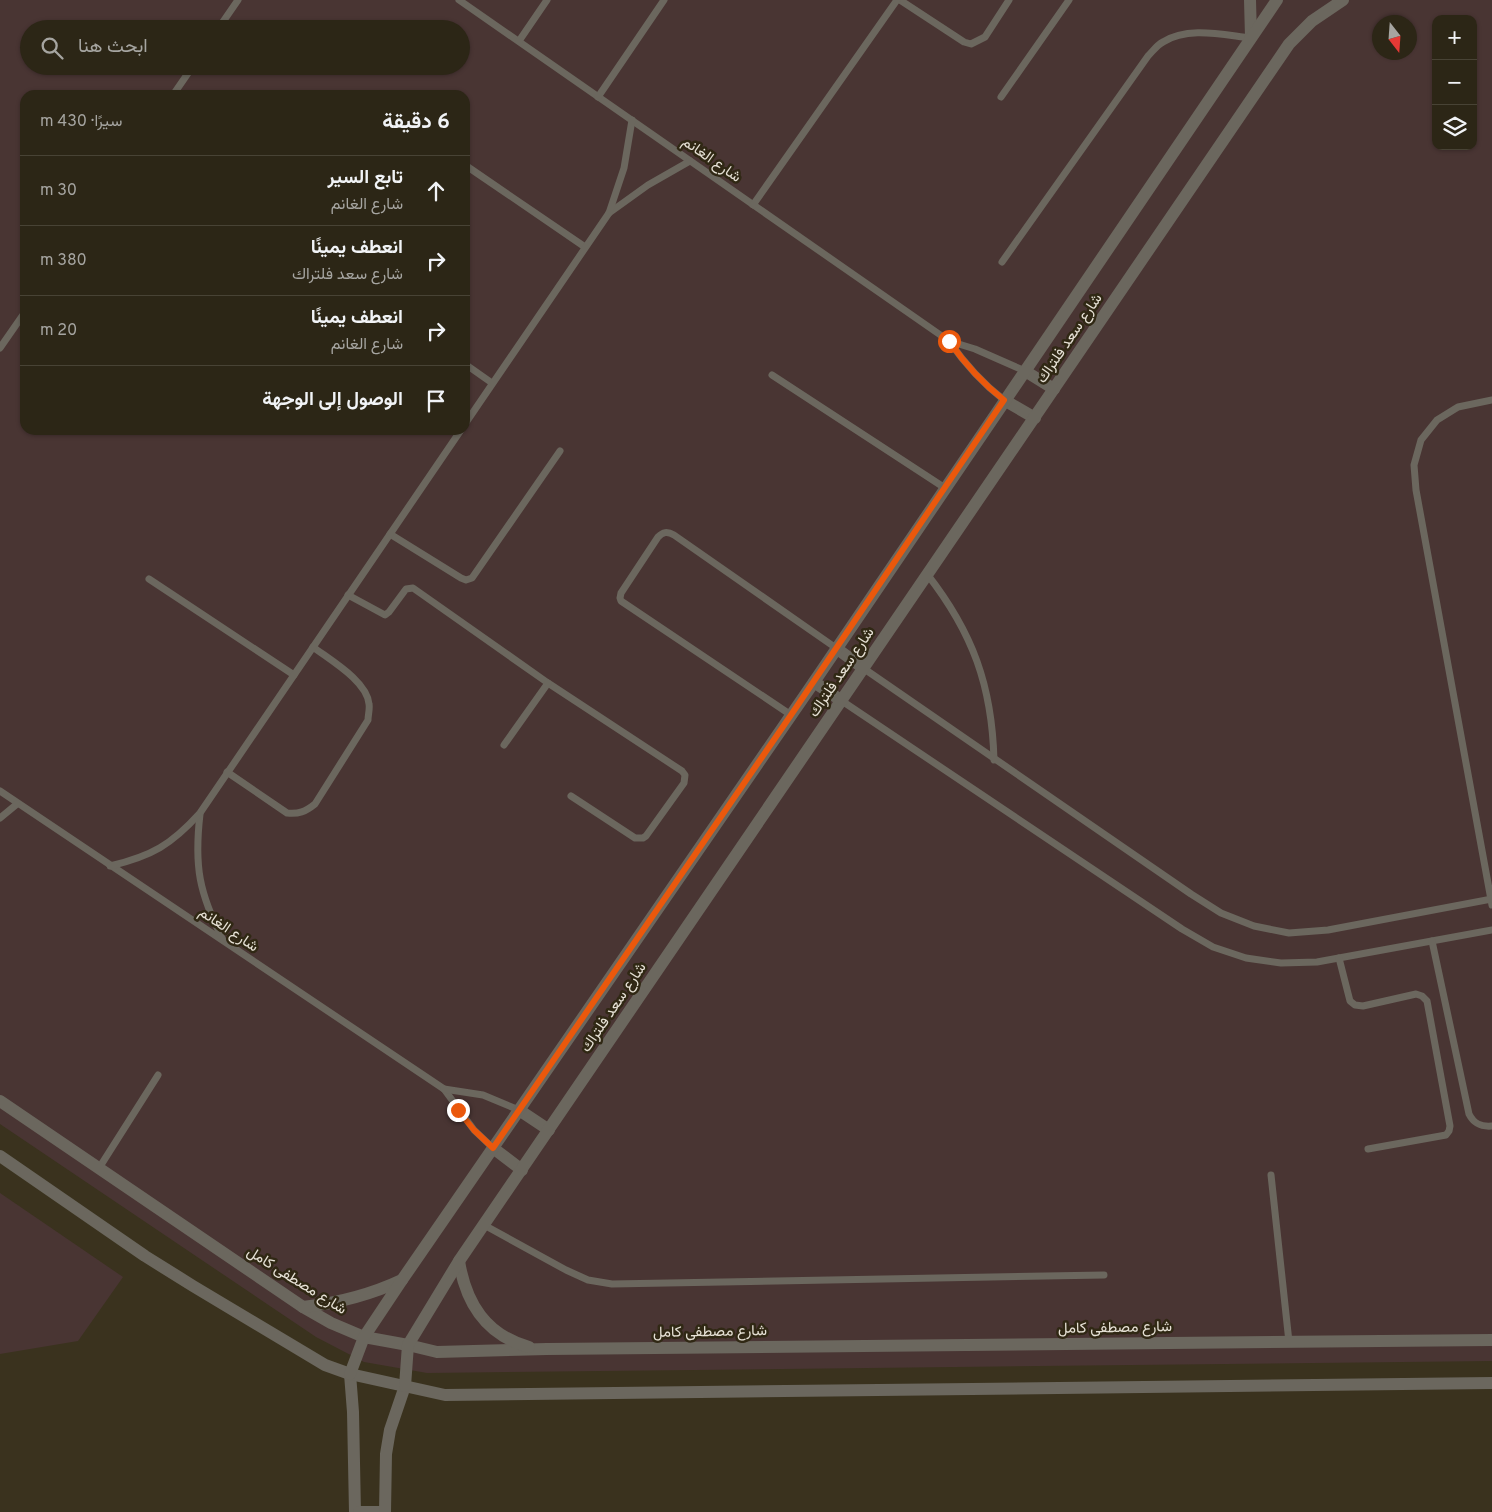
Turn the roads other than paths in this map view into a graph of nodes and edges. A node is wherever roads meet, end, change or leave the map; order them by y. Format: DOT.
graph roads {
  1 [pos="238,0"];
  2 [pos="460,0"];
  3 [pos="547,0"];
  4 [pos="664,0"];
  5 [pos="899,0"];
  6 [pos="1009,0"];
  7 [pos="1069,0"];
  8 [pos="1250,0"];
  9 [pos="1277,0"];
  10 [pos="1338,1"];
  11 [pos="224,20"];
  12 [pos="1251,38"];
  13 [pos="519,42"];
  14 [pos="187,75"];
  15 [pos="176,90"];
  16 [pos="598,97"];
  17 [pos="1001,97"];
  18 [pos="632,120"];
  19 [pos="690,161"];
  20 [pos="470,168"];
  21 [pos="753,205"];
  22 [pos="608,213"];
  23 [pos="585,247"];
  24 [pos="1002,262"];
  25 [pos="20,319"];
  26 [pos="949,341"];
  27 [pos="0,348"];
  28 [pos="470,368"];
  29 [pos="1026,371"];
  30 [pos="772,375"];
  31 [pos="492,383"];
  32 [pos="1054,389"];
  33 [pos="1004,400"];
  34 [pos="1492,400"];
  35 [pos="470,416"];
  36 [pos="1035,418"];
  37 [pos="458,435"];
  38 [pos="560,452"];
  39 [pos="945,488"];
  40 [pos="390,534"];
  41 [pos="927,574"];
  42 [pos="149,578"];
  43 [pos="348,595"];
  44 [pos="313,647"];
  45 [pos="836,648"];
  46 [pos="863,668"];
  47 [pos="294,675"];
  48 [pos="814,682"];
  49 [pos="548,683"];
  50 [pos="842,701"];
  51 [pos="791,715"];
  52 [pos="504,744"];
  53 [pos="994,760"];
  54 [pos="227,772"];
  55 [pos="0,792"];
  56 [pos="571,796"];
  57 [pos="18,804"];
  58 [pos="200,813"];
  59 [pos="0,818"];
  60 [pos="110,866"];
  61 [pos="1492,901"];
  62 [pos="1492,930"];
  63 [pos="1432,941"];
  64 [pos="223,942"];
  65 [pos="1339,958"];
  66 [pos="158,1075"];
  67 [pos="444,1089"];
  68 [pos="0,1101"];
  69 [pos="519,1110"];
  70 [pos="1492,1126"];
  71 [pos="549,1130"];
  72 [pos="493,1148"];
  73 [pos="1368,1149"];
  74 [pos="0,1156"];
  75 [pos="99,1168"];
  76 [pos="522,1170"];
  77 [pos="1271,1174"];
  78 [pos="484,1225"];
  79 [pos="459,1262"];
  80 [pos="1104,1275"];
  81 [pos="402,1280"];
  82 [pos="303,1307"];
  83 [pos="364,1337"];
  84 [pos="1492,1340"];
  85 [pos="1288,1342"];
  86 [pos="408,1345"];
  87 [pos="539,1350"];
  88 [pos="350,1374"];
  89 [pos="1492,1383"];
  90 [pos="405,1386"];
  91 [pos="357,1512"];
  92 [pos="385,1512"];
  1 -- 11 [label="lane"];
  2 -- 13 [label="lane, شارع الغانم"];
  3 -- 13 [label="lane"];
  4 -- 16 [label="lane"];
  5 -- 6 [label="lane"];
  5 -- 21 [label="lane"];
  7 -- 17 [label="lane"];
  8 -- 12 [label="street"];
  9 -- 12 [label="street, شارع سعد فلتراك"];
  10 -- 32 [label="street, شارع سعد فلتراك"];
  12 -- 24 [label="lane"];
  12 -- 29 [label="street, شارع سعد فلتراك"];
  13 -- 16 [label="lane, شارع الغانم"];
  14 -- 15 [label="lane"];
  16 -- 18 [label="lane, شارع الغانم"];
  18 -- 19 [label="lane, شارع الغانم"];
  18 -- 22 [label="lane"];
  19 -- 21 [label="lane, شارع الغانم"];
  19 -- 22 [label="lane"];
  20 -- 23 [label="lane"];
  21 -- 26 [label="lane, شارع الغانم"];
  22 -- 23 [label="lane"];
  23 -- 31 [label="lane"];
  25 -- 27 [label="lane"];
  26 -- 29 [label="lane, شارع الغانم"];
  26 -- 33 [label="lane, شارع الغانم"];
  28 -- 31 [label="lane"];
  29 -- 32 [label="street"];
  29 -- 33 [label="street, شارع سعد فلتراك"];
  30 -- 39 [label="lane"];
  31 -- 35 [label="lane"];
  32 -- 36 [label="street, شارع سعد فلتراك"];
  33 -- 36 [label="street"];
  33 -- 39 [label="street, شارع سعد فلتراك"];
  34 -- 61 [label="lane"];
  36 -- 41 [label="street, شارع سعد فلتراك"];
  37 -- 40 [label="lane"];
  38 -- 40 [label="lane"];
  39 -- 45 [label="street, شارع سعد فلتراك"];
  40 -- 43 [label="lane"];
  41 -- 46 [label="street, شارع سعد فلتراك"];
  41 -- 53 [label="lane"];
  42 -- 47 [label="lane"];
  43 -- 44 [label="lane"];
  43 -- 49 [label="lane"];
  44 -- 47 [label="lane"];
  44 -- 54 [label="lane"];
  45 -- 46 [label="street"];
  45 -- 48 [label="street, شارع سعد فلتراك"];
  45 -- 51 [label="lane"];
  46 -- 50 [label="street, شارع سعد فلتراك"];
  46 -- 53 [label="lane"];
  47 -- 54 [label="lane"];
  48 -- 50 [label="street"];
  48 -- 51 [label="street, شارع سعد فلتراك"];
  49 -- 52 [label="lane"];
  49 -- 56 [label="lane"];
  50 -- 65 [label="lane"];
  50 -- 71 [label="street, شارع سعد فلتراك"];
  51 -- 69 [label="street, شارع سعد فلتراك"];
  53 -- 61 [label="lane"];
  54 -- 58 [label="lane"];
  55 -- 57 [label="lane, شارع الغانم"];
  57 -- 59 [label="lane"];
  57 -- 60 [label="lane, شارع الغانم"];
  58 -- 60 [label="lane"];
  58 -- 64 [label="lane"];
  60 -- 64 [label="lane, شارع الغانم"];
  62 -- 63 [label="lane"];
  63 -- 65 [label="lane"];
  63 -- 70 [label="lane"];
  64 -- 67 [label="lane, شارع الغانم"];
  65 -- 73 [label="lane"];
  66 -- 75 [label="lane"];
  67 -- 69 [label="lane, شارع الغانم"];
  67 -- 72 [label="lane, شارع الغانم"];
  68 -- 75 [label="street, شارع مصطفى كامل"];
  69 -- 71 [label="street"];
  69 -- 72 [label="street, شارع سعد فلتراك"];
  71 -- 76 [label="street, شارع سعد فلتراك"];
  72 -- 76 [label="street"];
  72 -- 81 [label="street, شارع سعد فلتراك"];
  74 -- 88 [label="street"];
  75 -- 82 [label="street, شارع مصطفى كامل"];
  76 -- 78 [label="street, شارع سعد فلتراك"];
  77 -- 85 [label="lane"];
  78 -- 79 [label="street, شارع سعد فلتراك"];
  78 -- 80 [label="lane"];
  79 -- 86 [label="street, شارع سعد فلتراك"];
  79 -- 87 [label="street"];
  81 -- 82 [label="street"];
  81 -- 83 [label="street, شارع سعد فلتراك"];
  82 -- 83 [label="street, شارع مصطفى كامل"];
  83 -- 86 [label="street, شارع مصطفى كامل"];
  83 -- 88 [label="street, شارع سعد فلتراك"];
  84 -- 85 [label="street, شارع مصطفى كامل"];
  85 -- 87 [label="street, شارع مصطفى كامل"];
  86 -- 87 [label="street, شارع مصطفى كامل"];
  86 -- 90 [label="street, شارع سعد فلتراك"];
  88 -- 90 [label="street"];
  88 -- 91 [label="street"];
  89 -- 90 [label="street"];
  90 -- 92 [label="street, شارع سعد فلتراك"];
  91 -- 92 [label="street"];
}
